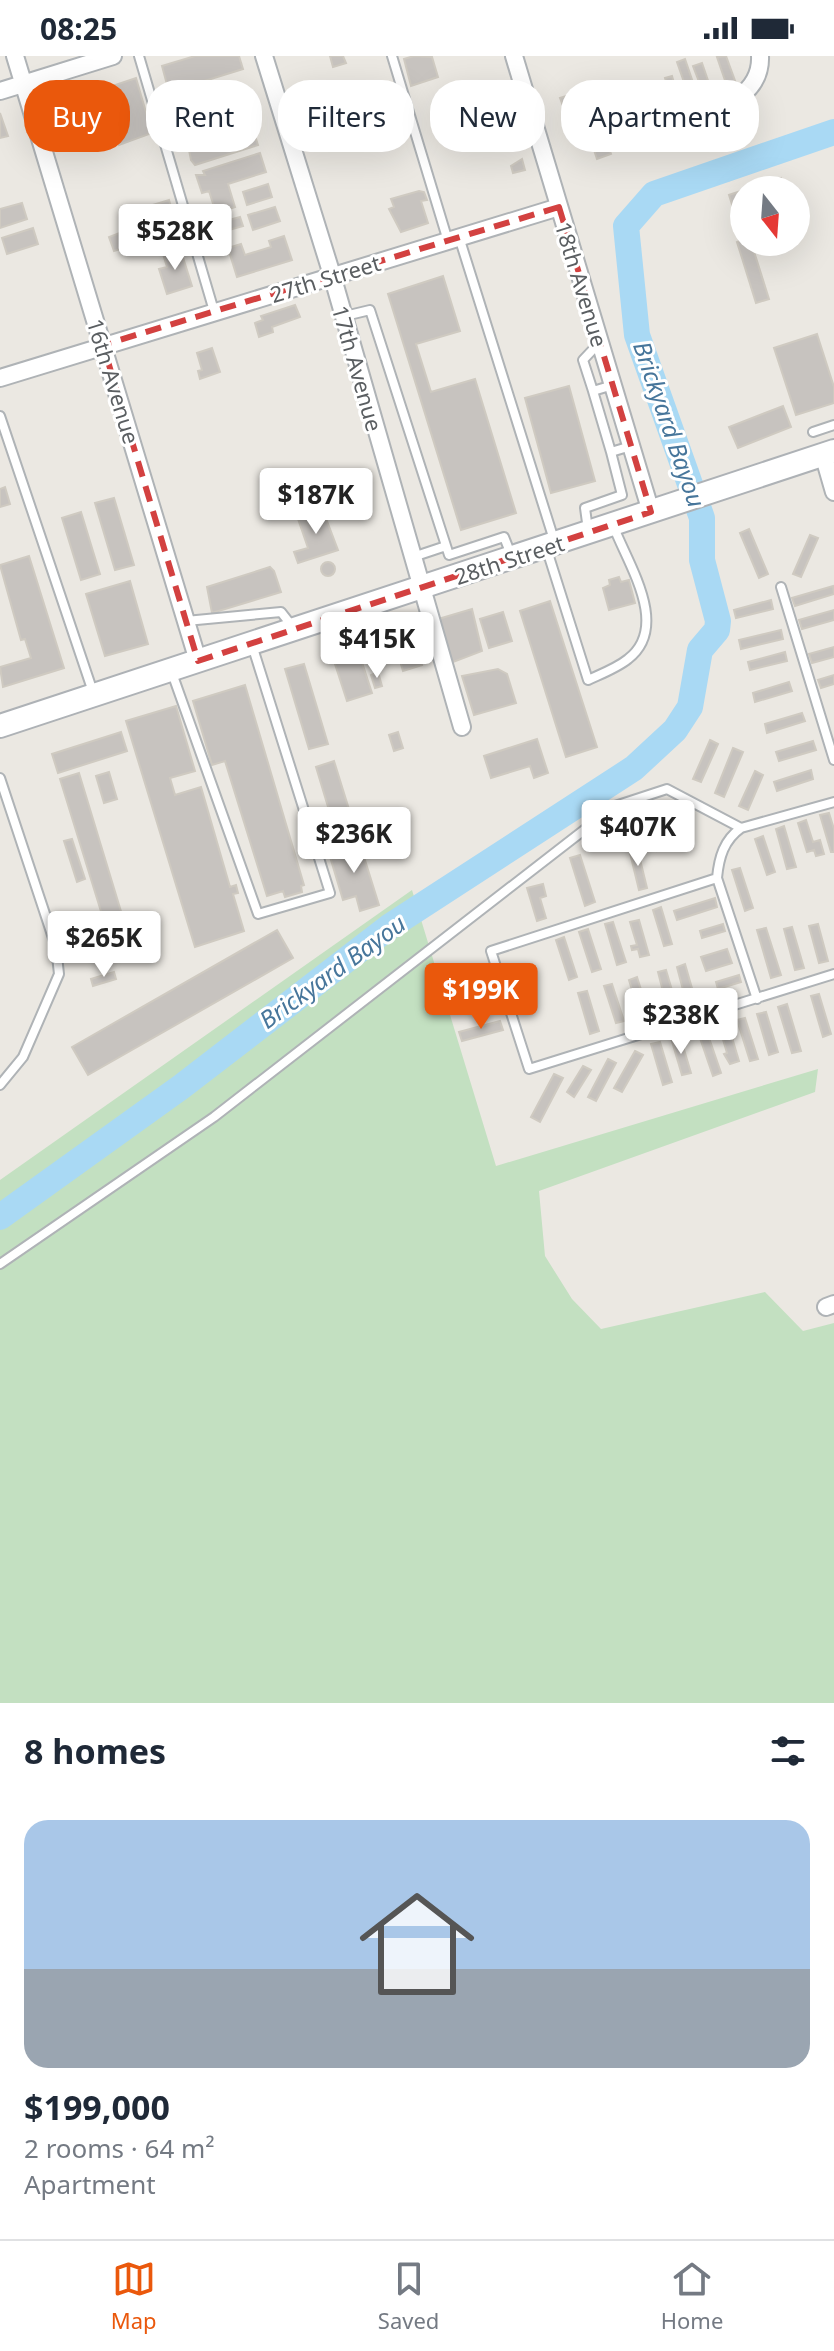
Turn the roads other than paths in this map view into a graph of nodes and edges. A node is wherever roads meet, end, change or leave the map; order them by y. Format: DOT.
graph roads {
  1 [pos="15,56"];
  2 [pos="113,56"];
  3 [pos="139,56"];
  4 [pos="264,56"];
  5 [pos="392,56"];
  6 [pos="514,56"];
  7 [pos="760,56"];
  8 [pos="753,80"];
  9 [pos="23,84"];
  10 [pos="0,91"];
  11 [pos="559,207"];
  12 [pos="454,239"];
  13 [pos="332,275"];
  14 [pos="214,311"];
  15 [pos="343,317"];
  16 [pos="600,342"];
  17 [pos="103,345"];
  18 [pos="0,378"];
  19 [pos="613,385"];
  20 [pos="593,391"];
  21 [pos="0,416"];
  22 [pos="834,425"];
  23 [pos="813,432"];
  24 [pos="631,446"];
  25 [pos="611,452"];
  26 [pos="828,452"];
  27 [pos="834,492"];
  28 [pos="661,508"];
  29 [pos="613,525"];
  30 [pos="589,532"];
  31 [pos="550,545"];
  32 [pos="446,546"];
  33 [pos="411,557"];
  34 [pos="512,558"];
  35 [pos="781,587"];
  36 [pos="420,589"];
  37 [pos="186,621"];
  38 [pos="295,630"];
  39 [pos="252,644"];
  40 [pos="198,661"];
  41 [pos="171,670"];
  42 [pos="94,695"];
  43 [pos="0,726"];
  44 [pos="462,727"];
  45 [pos="834,760"];
  46 [pos="0,778"];
  47 [pos="834,802"];
  48 [pos="741,828"];
  49 [pos="717,878"];
  50 [pos="834,974"];
  51 [pos="757,999"];
  52 [pos="0,1085"];
  53 [pos="0,1264"];
  1 -- 9 [label="street, 16th Avenue"];
  2 -- 9 [label="street"];
  3 -- 14 [label="lane"];
  4 -- 13 [label="street, 17th Avenue"];
  5 -- 12 [label="lane"];
  6 -- 11 [label="street, 18th Avenue"];
  7 -- 8 [label="street"];
  9 -- 10 [label="street"];
  9 -- 17 [label="street, 16th Avenue"];
  11 -- 12 [label="street, 27th Street"];
  11 -- 16 [label="street, 18th Avenue"];
  12 -- 13 [label="street, 27th Street"];
  12 -- 31 [label="lane"];
  13 -- 14 [label="street, 27th Street"];
  13 -- 15 [label="street, 17th Avenue"];
  14 -- 17 [label="street, 27th Street"];
  15 -- 32 [label="lane"];
  15 -- 33 [label="street, 17th Avenue"];
  16 -- 19 [label="street, 18th Avenue"];
  16 -- 20 [label="lane"];
  17 -- 18 [label="street, 27th Street"];
  17 -- 37 [label="street, 16th Avenue"];
  19 -- 20 [label="lane"];
  19 -- 24 [label="street, 18th Avenue"];
  20 -- 25 [label="lane"];
  21 -- 42 [label="lane"];
  22 -- 23 [label="lane"];
  24 -- 25 [label="lane"];
  24 -- 28 [label="street, 18th Avenue"];
  25 -- 30 [label="lane"];
  26 -- 27 [label="street"];
  26 -- 28 [label="main road, 28th Street"];
  28 -- 29 [label="main road, 28th Street"];
  29 -- 30 [label="main road, 28th Street"];
  29 -- 31 [label="lane"];
  30 -- 31 [label="main road, 28th Street"];
  31 -- 34 [label="main road, 28th Street"];
  32 -- 33 [label="lane"];
  32 -- 34 [label="lane"];
  33 -- 36 [label="street, 17th Avenue"];
  34 -- 36 [label="main road, 28th Street"];
  35 -- 45 [label="lane"];
  36 -- 38 [label="main road, 28th Street"];
  36 -- 44 [label="street, 17th Avenue"];
  37 -- 38 [label="lane"];
  37 -- 40 [label="street, 16th Avenue"];
  38 -- 39 [label="main road, 28th Street"];
  39 -- 40 [label="main road, 28th Street"];
  39 -- 41 [label="lane"];
  40 -- 41 [label="main road, 28th Street"];
  41 -- 42 [label="main road, 28th Street"];
  42 -- 43 [label="main road, 28th Street"];
  46 -- 52 [label="lane"];
  47 -- 48 [label="lane"];
  48 -- 49 [label="lane"];
  48 -- 53 [label="lane"];
  49 -- 51 [label="lane"];
  49 -- 51 [label="lane"];
  50 -- 51 [label="lane"];
}
